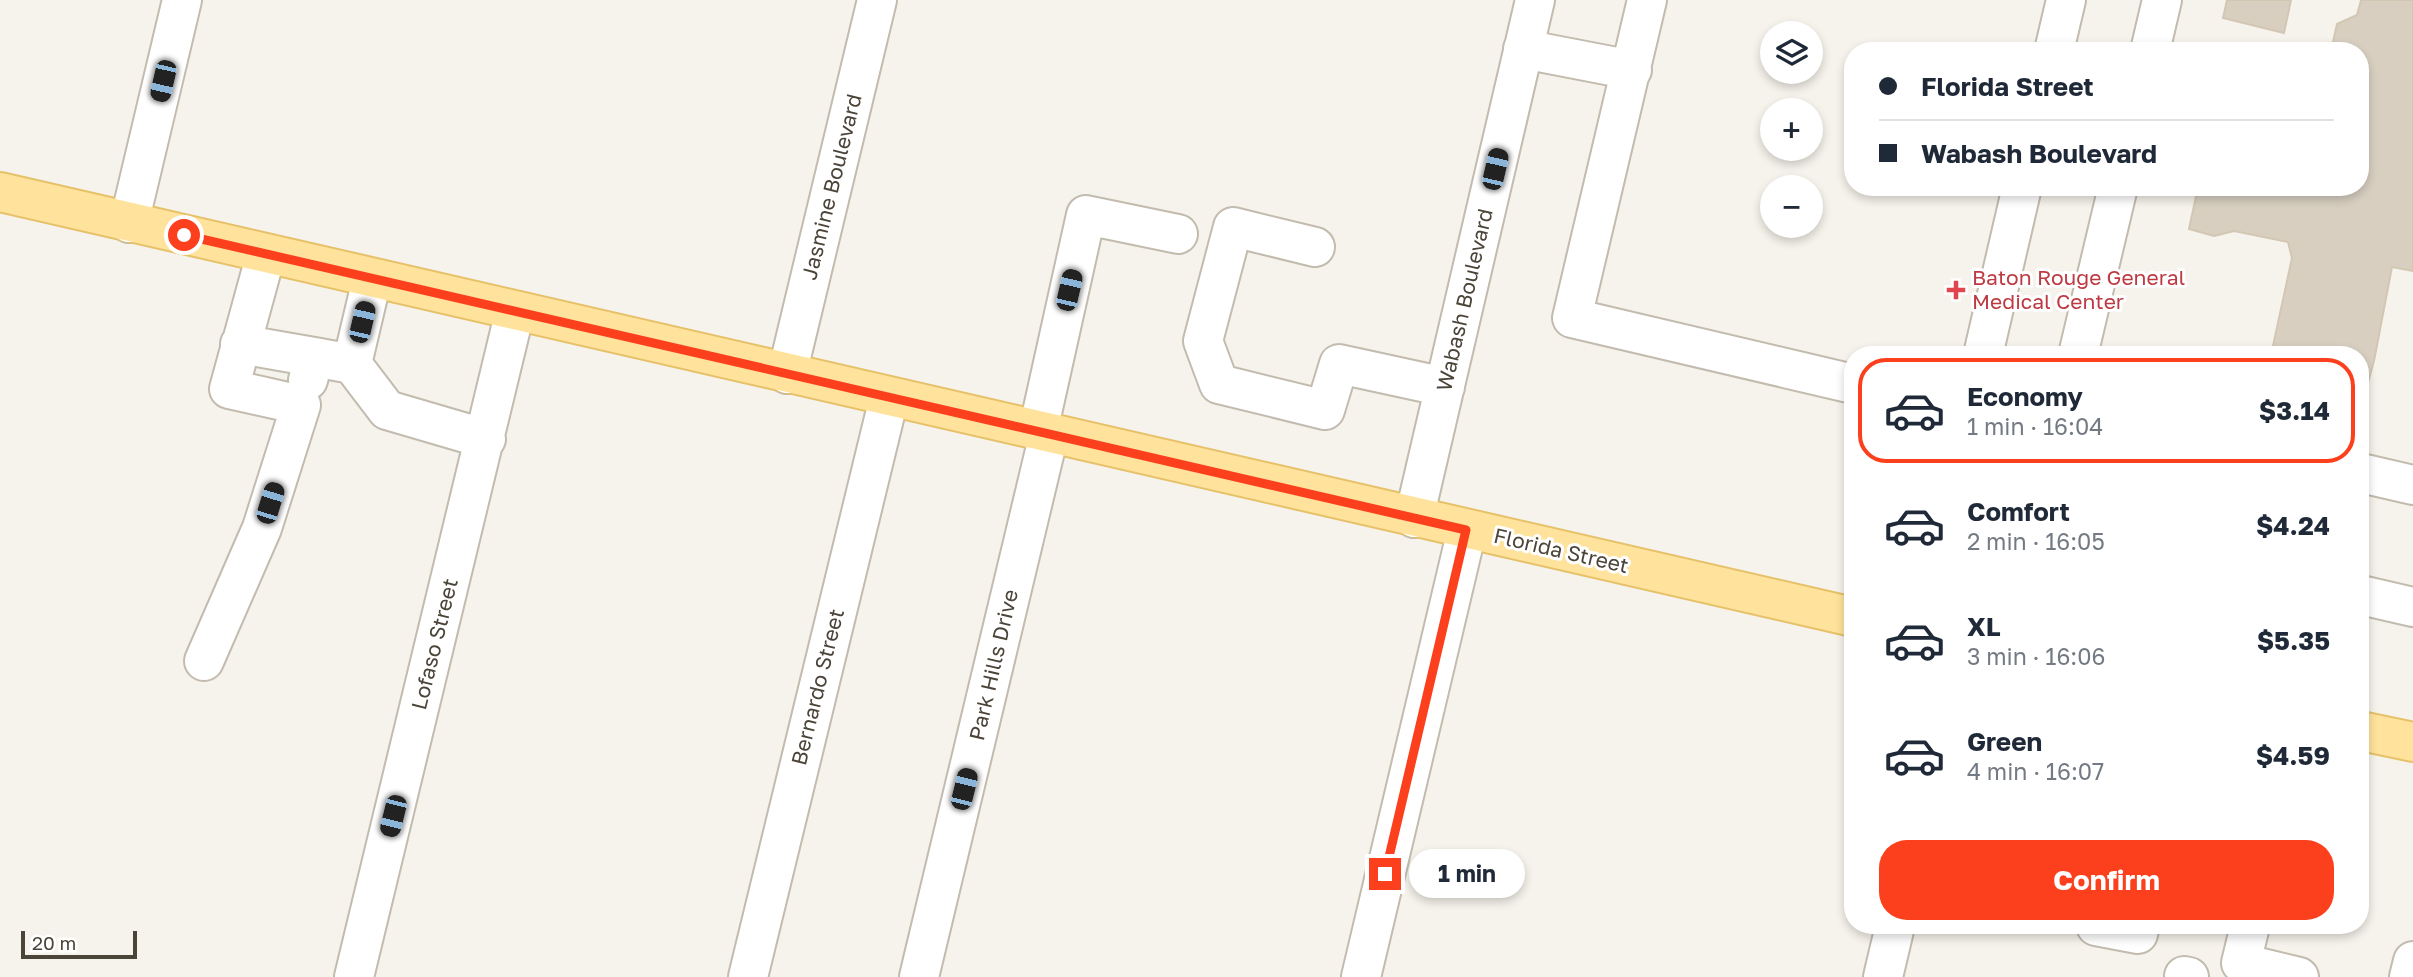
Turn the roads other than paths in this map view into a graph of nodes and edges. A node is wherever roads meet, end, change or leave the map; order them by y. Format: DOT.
graph roads {
  1 [pos="182,0"];
  2 [pos="877,0"];
  3 [pos="1535,0"];
  4 [pos="1647,0"];
  5 [pos="2066,0"];
  6 [pos="2162,0"];
  7 [pos="2056,42"];
  8 [pos="2152,42"];
  9 [pos="1522,49"];
  10 [pos="1632,70"];
  11 [pos="0,192"];
  12 [pos="2020,196"];
  13 [pos="2116,196"];
  14 [pos="129,223"];
  15 [pos="1178,234"];
  16 [pos="1315,247"];
  17 [pos="266,254"];
  18 [pos="372,279"];
  19 [pos="515,312"];
  20 [pos="240,344"];
  21 [pos="1985,346"];
  22 [pos="2080,346"];
  23 [pos="314,357"];
  24 [pos="352,364"];
  25 [pos="787,374"];
  26 [pos="1844,382"];
  27 [pos="1445,387"];
  28 [pos="888,398"];
  29 [pos="301,405"];
  30 [pos="1043,432"];
  31 [pos="485,439"];
  32 [pos="2369,475"];
  33 [pos="2413,485"];
  34 [pos="1414,518"];
  35 [pos="1466,530"];
  36 [pos="2369,597"];
  37 [pos="2413,607"];
  38 [pos="1844,615"];
  39 [pos="204,661"];
  40 [pos="2369,733"];
  41 [pos="2413,742"];
  42 [pos="1893,934"];
  43 [pos="2248,934"];
  44 [pos="2413,961"];
  45 [pos="2239,970"];
  46 [pos="354,977"];
  47 [pos="748,977"];
  48 [pos="919,977"];
  49 [pos="1361,977"];
  50 [pos="1883,977"];
  51 [pos="2299,977"];
  52 [pos="2409,977"];
  1 -- 14 [label="street"];
  2 -- 25 [label="street, Jasmine Boulevard"];
  3 -- 9 [label="street, Wabash Boulevard"];
  4 -- 10 [label="street"];
  5 -- 7 [label="street"];
  6 -- 8 [label="street"];
  9 -- 10 [label="street"];
  9 -- 27 [label="street, Wabash Boulevard"];
  10 -- 26 [label="street"];
  11 -- 14 [label="main road, Florida Street"];
  12 -- 21 [label="street"];
  13 -- 22 [label="street"];
  14 -- 17 [label="main road, Florida Street"];
  15 -- 30 [label="street, Park Hills Drive"];
  16 -- 27 [label="street"];
  17 -- 18 [label="main road, Florida Street"];
  17 -- 20 [label="street"];
  18 -- 19 [label="main road, Florida Street"];
  18 -- 24 [label="street"];
  19 -- 25 [label="main road, Florida Street"];
  19 -- 31 [label="street, Lofaso Street"];
  20 -- 23 [label="street"];
  20 -- 29 [label="street"];
  23 -- 24 [label="street"];
  23 -- 29 [label="street"];
  24 -- 31 [label="street"];
  25 -- 28 [label="main road, Florida Street"];
  27 -- 34 [label="street, Wabash Boulevard"];
  28 -- 30 [label="main road, Florida Street"];
  28 -- 47 [label="street, Bernardo Street"];
  29 -- 39 [label="street"];
  30 -- 34 [label="main road, Florida Street"];
  30 -- 48 [label="street, Park Hills Drive"];
  31 -- 46 [label="street, Lofaso Street"];
  32 -- 33 [label="street"];
  34 -- 35 [label="main road, Florida Street"];
  35 -- 38 [label="main road, Florida Street"];
  35 -- 49 [label="street"];
  36 -- 37 [label="street"];
  40 -- 41 [label="main road"];
  42 -- 50 [label="street"];
  43 -- 45 [label="street"];
  44 -- 52 [label="street"];
  45 -- 51 [label="street"];
}
